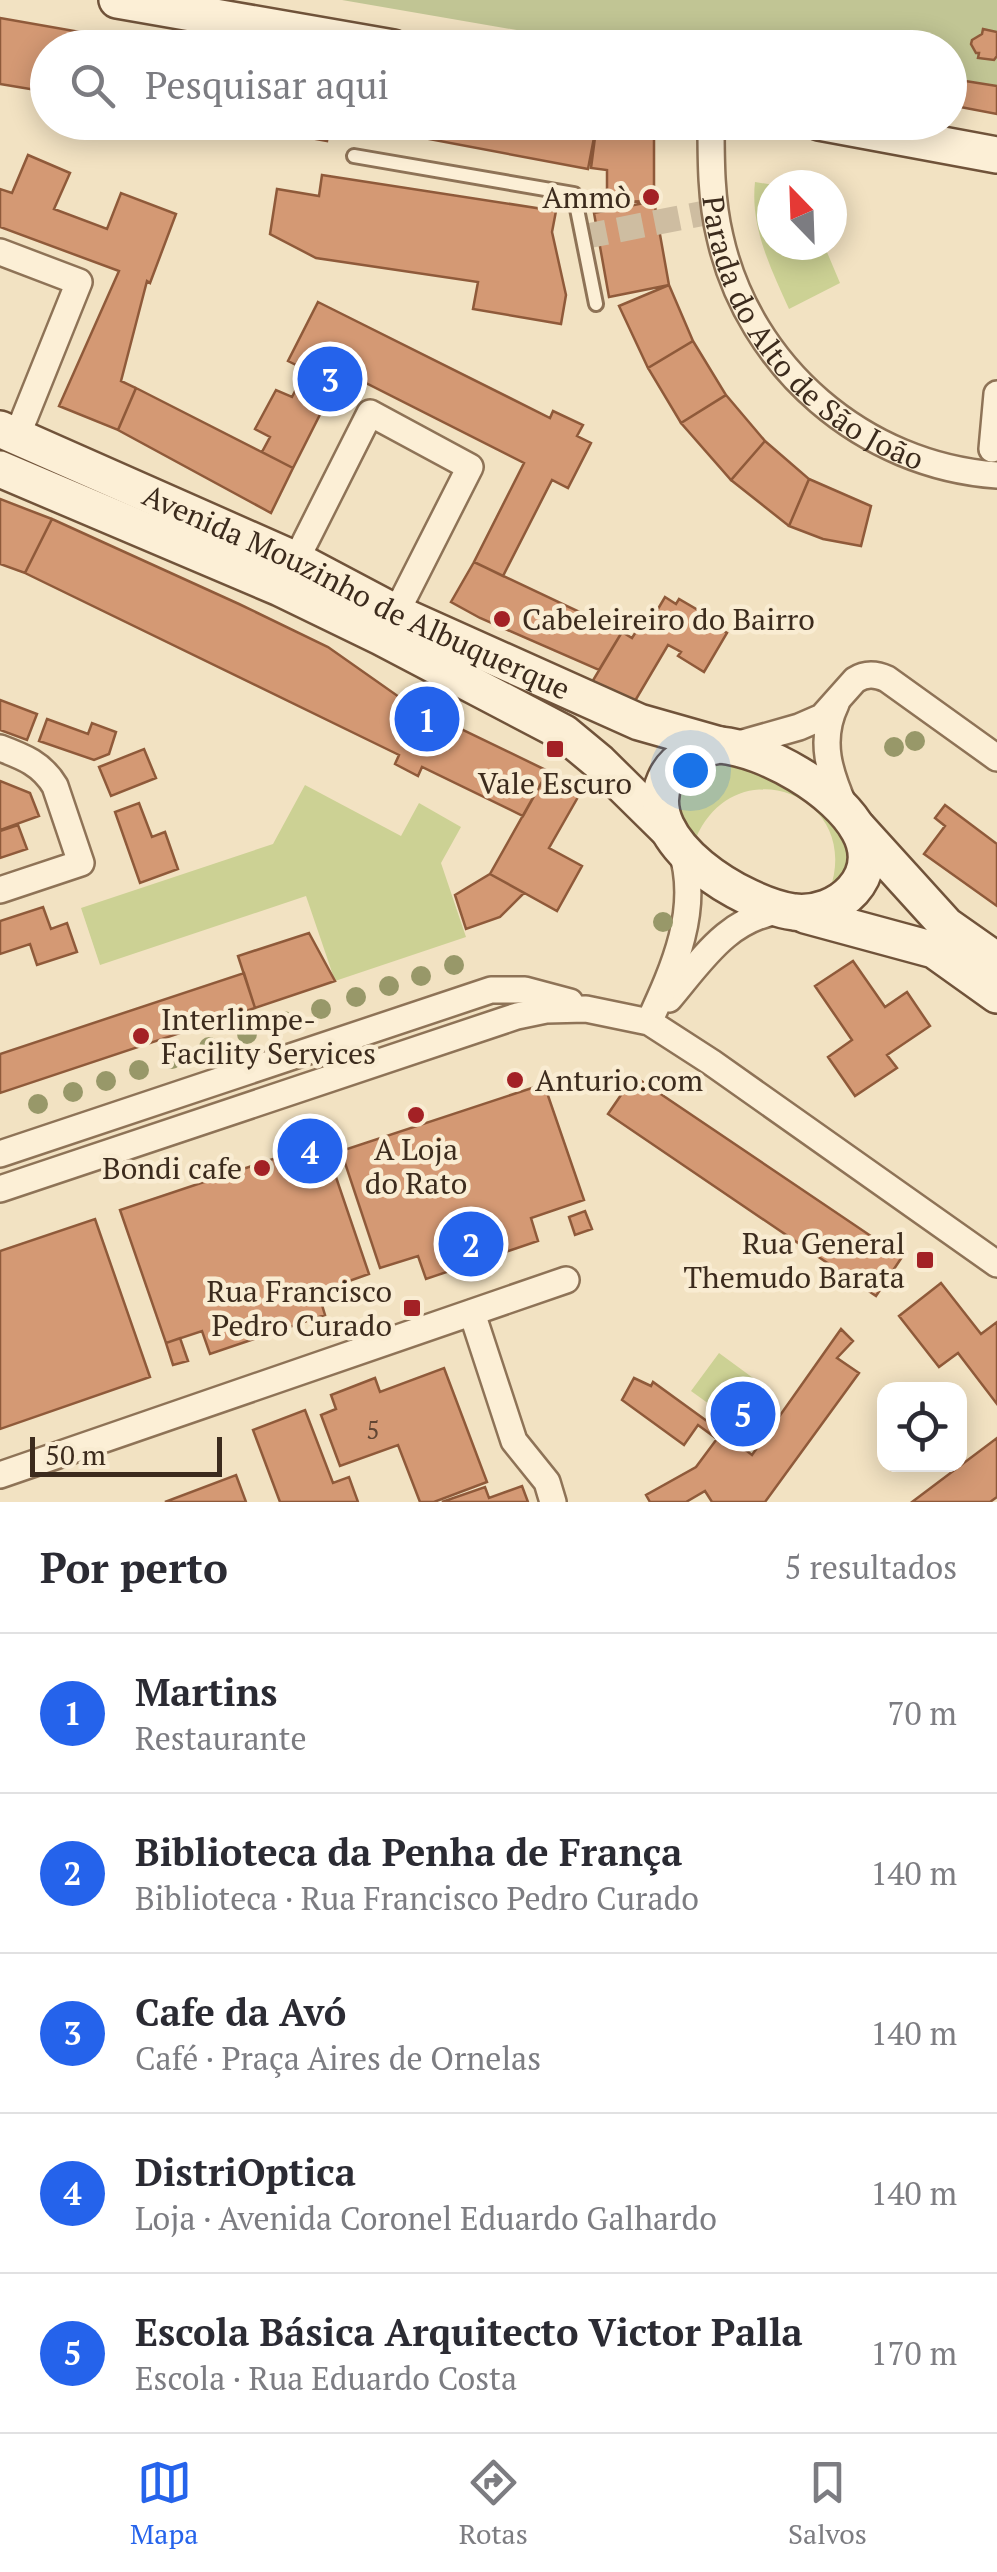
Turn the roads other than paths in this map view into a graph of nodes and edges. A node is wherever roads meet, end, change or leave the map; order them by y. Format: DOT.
graph roads {
  1 [pos="118,0"];
  2 [pos="289,30"];
  3 [pos="713,140"];
  4 [pos="917,140"];
  5 [pos="997,155"];
  6 [pos="354,156"];
  7 [pos="0,252"];
  8 [pos="596,304"];
  9 [pos="997,394"];
  10 [pos="8,432"];
  11 [pos="992,449"];
  12 [pos="2,470"];
  13 [pos="997,476"];
  14 [pos="288,574"];
  15 [pos="388,625"];
  16 [pos="836,704"];
  17 [pos="726,746"];
  18 [pos="0,748"];
  19 [pos="997,758"];
  20 [pos="853,822"];
  21 [pos="673,837"];
  22 [pos="0,890"];
  23 [pos="789,911"];
  24 [pos="997,961"];
  25 [pos="997,995"];
  26 [pos="598,1011"];
  27 [pos="650,1022"];
  28 [pos="297,1054"];
  29 [pos="307,1086"];
  30 [pos="0,1154"];
  31 [pos="0,1189"];
  32 [pos="997,1264"];
  33 [pos="566,1280"];
  34 [pos="472,1313"];
  35 [pos="0,1474"];
  36 [pos="553,1502"];
  1 -- 2 [label="main road"];
  3 -- 13 [label="street, Parada do Alto de São João"];
  4 -- 5 [label="main road"];
  6 -- 8 [label="lane"];
  7 -- 10 [label="street"];
  9 -- 11 [label="street, Parada do Alto de São João"];
  10 -- 12 [label="main road"];
  10 -- 14 [label="main road, Avenida Mouzinho de Albuquerque"];
  12 -- 14 [label="main road, Avenida Mouzinho de Albuquerque"];
  14 -- 15 [label="main road, Avenida Mouzinho de Albuquerque"];
  14 -- 15 [label="street"];
  15 -- 17 [label="main road, Avenida Mouzinho de Albuquerque"];
  15 -- 21 [label="main road, Avenida Mouzinho de Albuquerque"];
  16 -- 17 [label="street"];
  16 -- 19 [label="street"];
  16 -- 20 [label="street"];
  17 -- 20 [label="main road"];
  17 -- 21 [label="main road"];
  18 -- 22 [label="street"];
  20 -- 23 [label="main road"];
  20 -- 24 [label="main road"];
  21 -- 23 [label="main road"];
  21 -- 27 [label="street"];
  23 -- 25 [label="main road"];
  23 -- 27 [label="street"];
  26 -- 27 [label="street"];
  26 -- 28 [label="street"];
  26 -- 29 [label="street"];
  27 -- 32 [label="street"];
  28 -- 29 [label="street"];
  28 -- 30 [label="street"];
  29 -- 31 [label="street"];
  33 -- 34 [label="street"];
  34 -- 35 [label="street"];
  34 -- 36 [label="street"];
}
